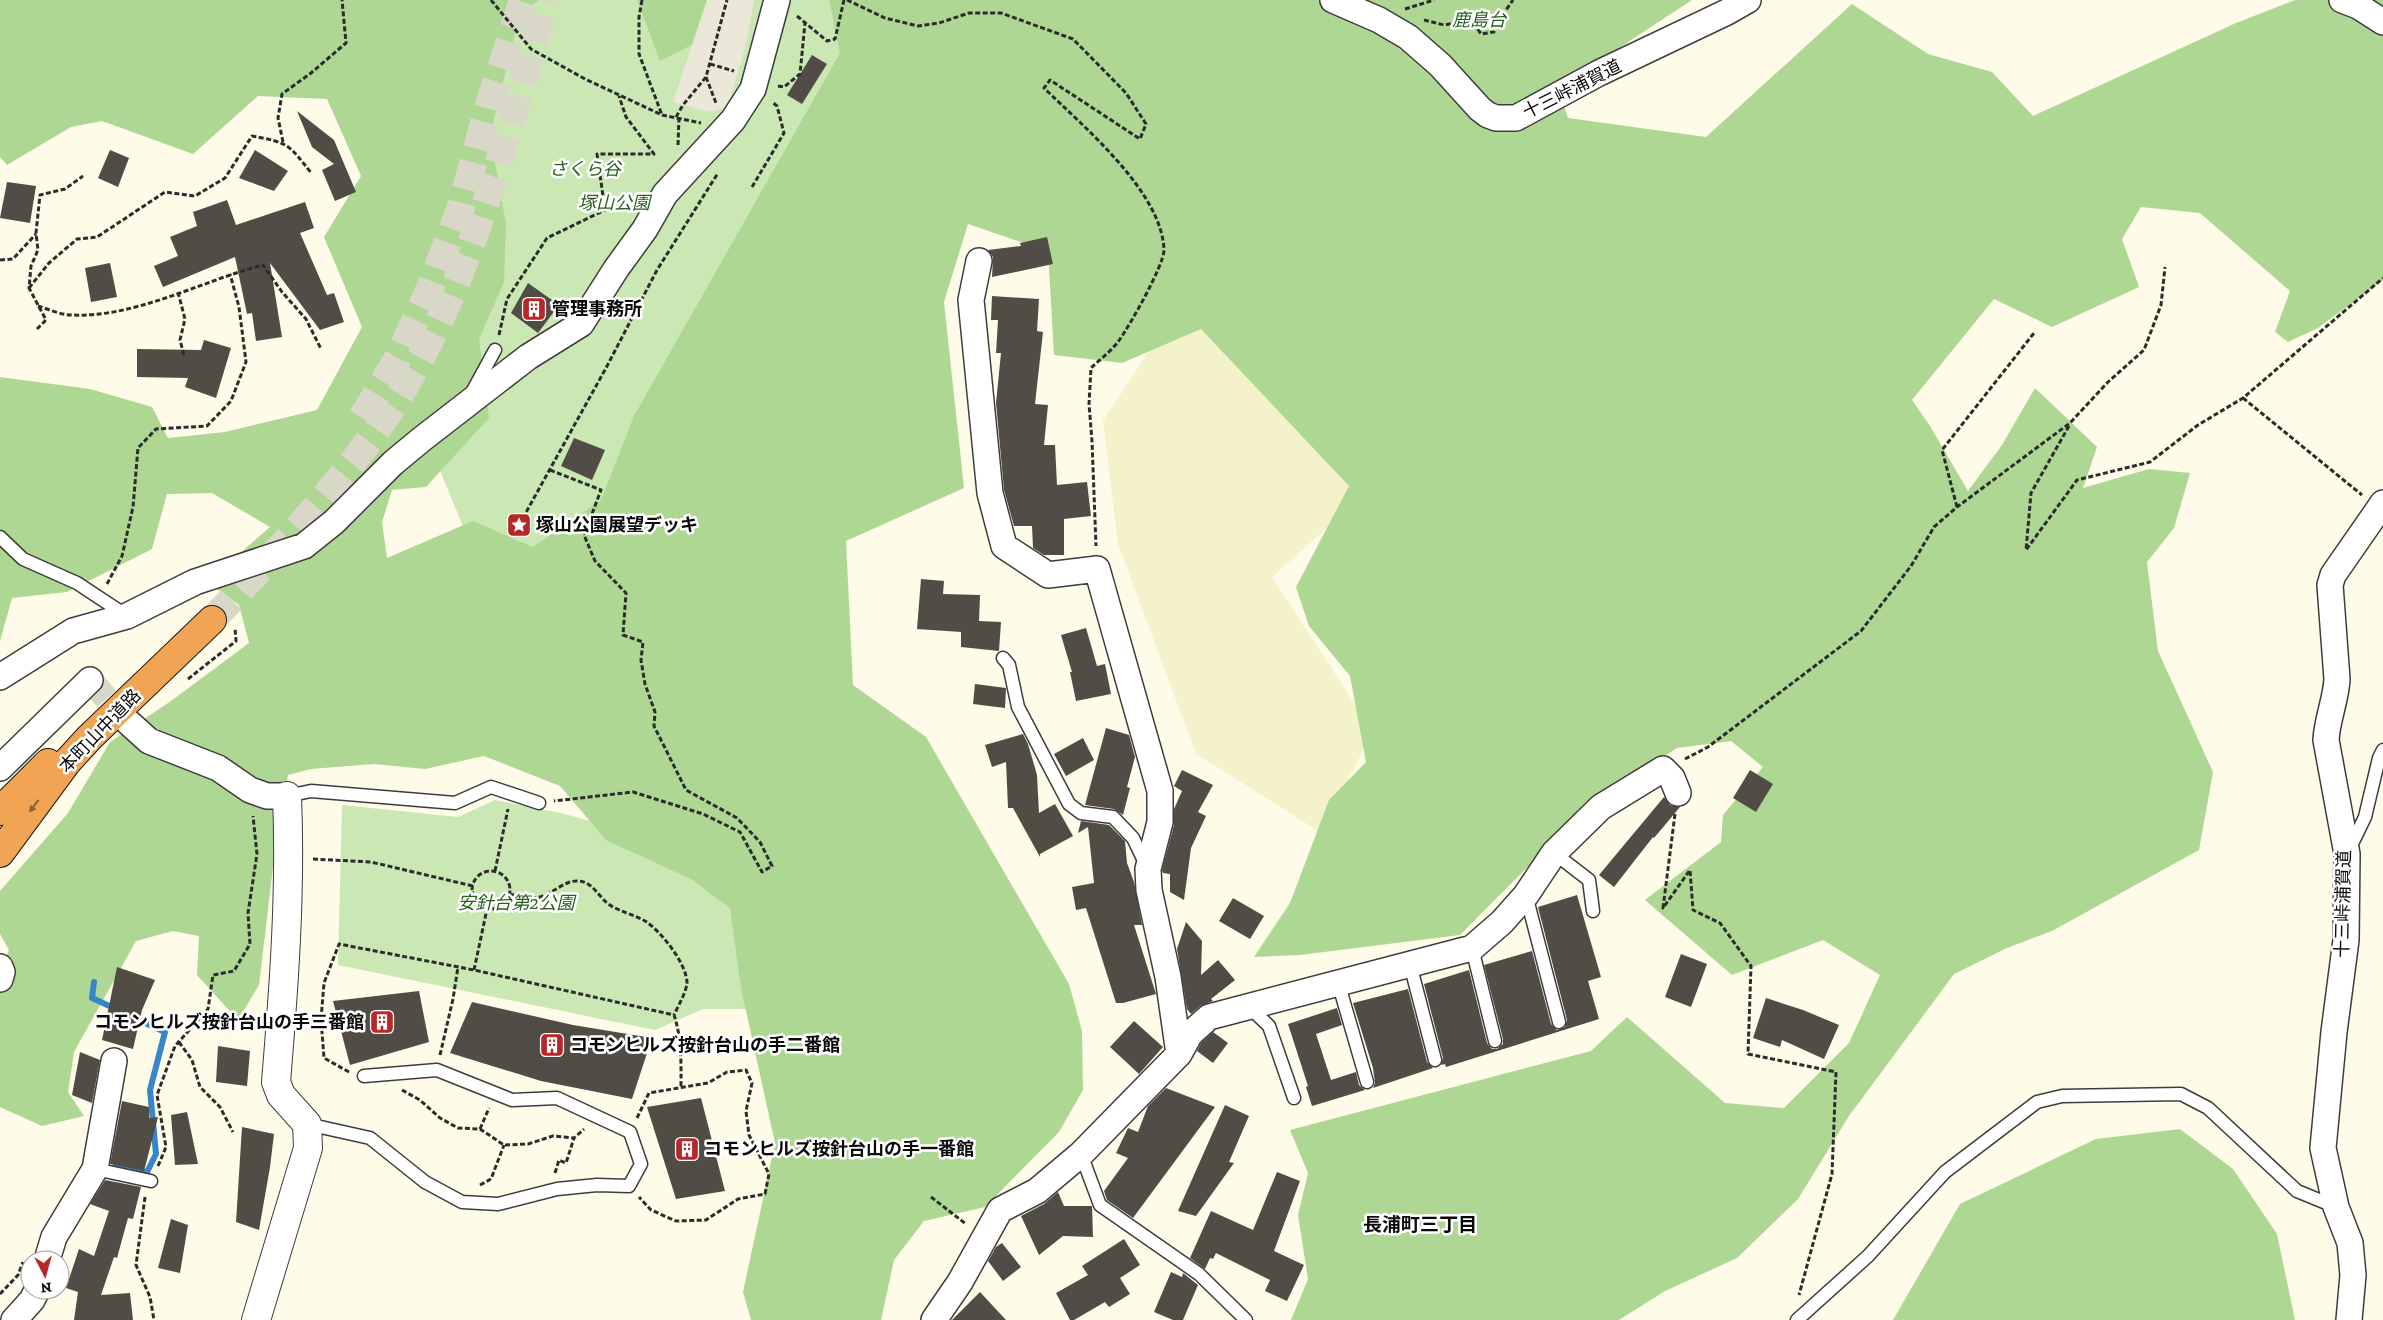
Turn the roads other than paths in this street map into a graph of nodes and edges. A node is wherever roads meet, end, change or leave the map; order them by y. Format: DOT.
graph roads {
  1 [pos="1333,0"];
  2 [pos="1748,0"];
  3 [pos="2342,0"];
  4 [pos="777,2"];
  5 [pos="2383,22"];
  6 [pos="979,261"];
  7 [pos="495,350"];
  8 [pos="462,409"];
  9 [pos="2381,505"];
  10 [pos="0,537"];
  11 [pos="127,616"];
  12 [pos="1003,658"];
  13 [pos="0,677"];
  14 [pos="90,680"];
  15 [pos="128,722"];
  16 [pos="2383,750"];
  17 [pos="0,768"];
  18 [pos="1678,793"];
  19 [pos="287,796"];
  20 [pos="539,803"];
  21 [pos="0,811"];
  22 [pos="0,853"];
  23 [pos="1554,853"];
  24 [pos="2347,854"];
  25 [pos="1148,869"];
  26 [pos="1526,895"];
  27 [pos="1593,911"];
  28 [pos="1472,948"];
  29 [pos="1410,964"];
  30 [pos="0,967"];
  31 [pos="0,979"];
  32 [pos="1338,982"];
  33 [pos="1248,1006"];
  34 [pos="1559,1022"];
  35 [pos="1495,1041"];
  36 [pos="1179,1054"];
  37 [pos="1435,1060"];
  38 [pos="114,1061"];
  39 [pos="364,1076"];
  40 [pos="1367,1082"];
  41 [pos="1294,1098"];
  42 [pos="308,1124"];
  43 [pos="1081,1154"];
  44 [pos="95,1170"];
  45 [pos="151,1181"];
  46 [pos="2336,1207"];
  47 [pos="50,1250"];
  48 [pos="32,1300"];
  49 [pos="14,1320"];
  50 [pos="256,1320"];
  51 [pos="934,1320"];
  52 [pos="1246,1320"];
  53 [pos="1798,1320"];
  54 [pos="2349,1320"];
  1 -- 2 [label="street, 十三峠浦賀道"];
  3 -- 5 [label="street"];
  4 -- 8 [label="street"];
  6 -- 25 [label="street"];
  7 -- 8 [label="lane"];
  8 -- 11 [label="street"];
  9 -- 24 [label="street, 十三峠浦賀道"];
  10 -- 11 [label="lane"];
  11 -- 13 [label="street"];
  12 -- 25 [label="lane"];
  14 -- 17 [label="street"];
  15 -- 19 [label="street"];
  16 -- 24 [label="lane"];
  18 -- 23 [label="street"];
  19 -- 20 [label="lane"];
  19 -- 42 [label="street"];
  21 -- 22 [label="highway, 本町山中道路, one-way"];
  23 -- 26 [label="street"];
  23 -- 27 [label="lane"];
  24 -- 46 [label="street, 十三峠浦賀道"];
  25 -- 36 [label="street"];
  26 -- 28 [label="street"];
  26 -- 34 [label="lane"];
  28 -- 29 [label="street"];
  28 -- 35 [label="lane"];
  29 -- 32 [label="street"];
  29 -- 37 [label="lane"];
  30 -- 31 [label="street"];
  32 -- 33 [label="street"];
  32 -- 40 [label="lane"];
  33 -- 36 [label="street"];
  33 -- 41 [label="lane"];
  36 -- 43 [label="street"];
  38 -- 44 [label="street"];
  39 -- 42 [label="lane"];
  42 -- 50 [label="street"];
  43 -- 51 [label="street"];
  43 -- 52 [label="lane"];
  44 -- 45 [label="lane"];
  44 -- 47 [label="street"];
  46 -- 53 [label="lane"];
  46 -- 54 [label="street, 十三峠浦賀道"];
  48 -- 49 [label="street"];
}
